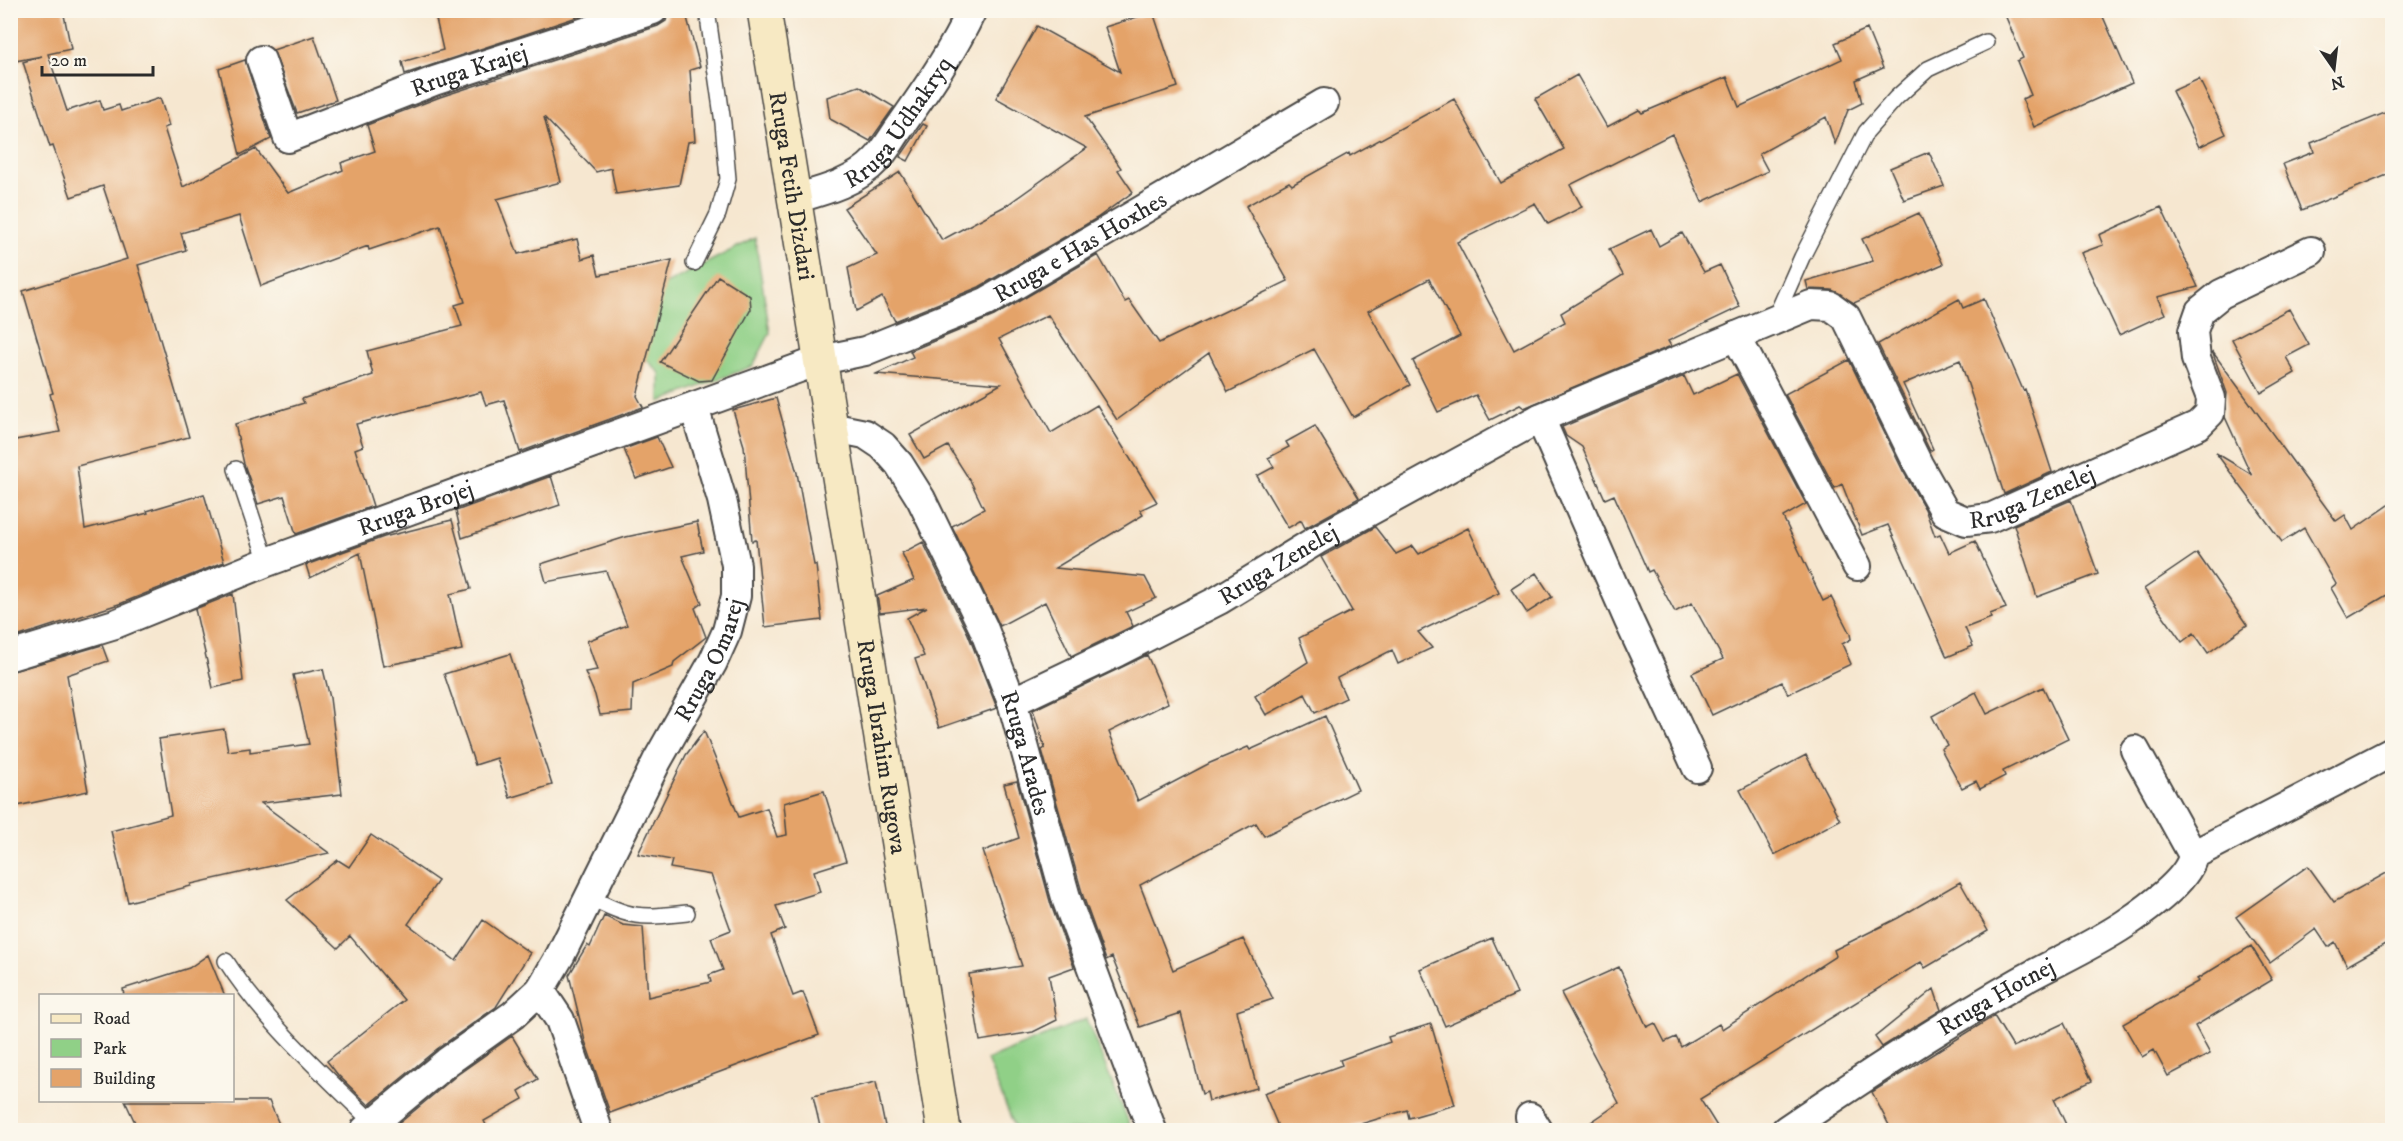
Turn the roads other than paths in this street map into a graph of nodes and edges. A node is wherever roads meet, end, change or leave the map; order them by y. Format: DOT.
graph roads {
  1 [pos="653,10"];
  2 [pos="706,10"];
  3 [pos="764,10"];
  4 [pos="972,10"];
  5 [pos="1986,42"];
  6 [pos="261,60"];
  7 [pos="1324,103"];
  8 [pos="794,199"];
  9 [pos="2312,251"];
  10 [pos="694,263"];
  11 [pos="1774,320"];
  12 [pos="1736,336"];
  13 [pos="822,360"];
  14 [pos="694,407"];
  15 [pos="1540,418"];
  16 [pos="830,427"];
  17 [pos="236,469"];
  18 [pos="267,561"];
  19 [pos="1857,566"];
  20 [pos="10,656"];
  21 [pos="1012,702"];
  22 [pos="2135,750"];
  23 [pos="2392,752"];
  24 [pos="1697,768"];
  25 [pos="2193,855"];
  26 [pos="590,897"];
  27 [pos="687,913"];
  28 [pos="226,961"];
  29 [pos="540,990"];
  30 [pos="370,1127"];
  31 [pos="598,1131"];
  32 [pos="944,1131"];
  33 [pos="1152,1131"];
  34 [pos="1786,1131"];
  1 -- 6 [label="street, Rruga Krajej"];
  2 -- 10 [label="lane"];
  3 -- 8 [label="main road, Rruga Fetih Dizdari"];
  4 -- 8 [label="street, Rruga Udhakryq"];
  5 -- 11 [label="lane"];
  7 -- 13 [label="street, Rruga e Has Hoxhes"];
  8 -- 13 [label="main road, Rruga Fetih Dizdari"];
  9 -- 11 [label="street, Rruga Zenelej"];
  11 -- 12 [label="street, Rruga Zenelej"];
  12 -- 15 [label="street, Rruga Zenelej"];
  12 -- 19 [label="street"];
  13 -- 14 [label="street, Rruga Brojej"];
  13 -- 16 [label="main road, Rruga Ibrahim Rugova"];
  14 -- 18 [label="street, Rruga Brojej"];
  14 -- 26 [label="street, Rruga Omarej"];
  15 -- 21 [label="street, Rruga Zenelej"];
  15 -- 24 [label="street"];
  16 -- 21 [label="street, Rruga Arades"];
  16 -- 32 [label="main road, Rruga Ibrahim Rugova"];
  17 -- 18 [label="lane"];
  18 -- 20 [label="street, Rruga Brojej"];
  21 -- 33 [label="street, Rruga Arades"];
  22 -- 25 [label="street"];
  23 -- 25 [label="street"];
  25 -- 34 [label="street, Rruga Hotnej"];
  26 -- 27 [label="lane"];
  26 -- 29 [label="street, Rruga Omarej"];
  28 -- 30 [label="lane, Rruga Omarej"];
  29 -- 30 [label="street, Rruga Omarej"];
  29 -- 31 [label="street"];
}
